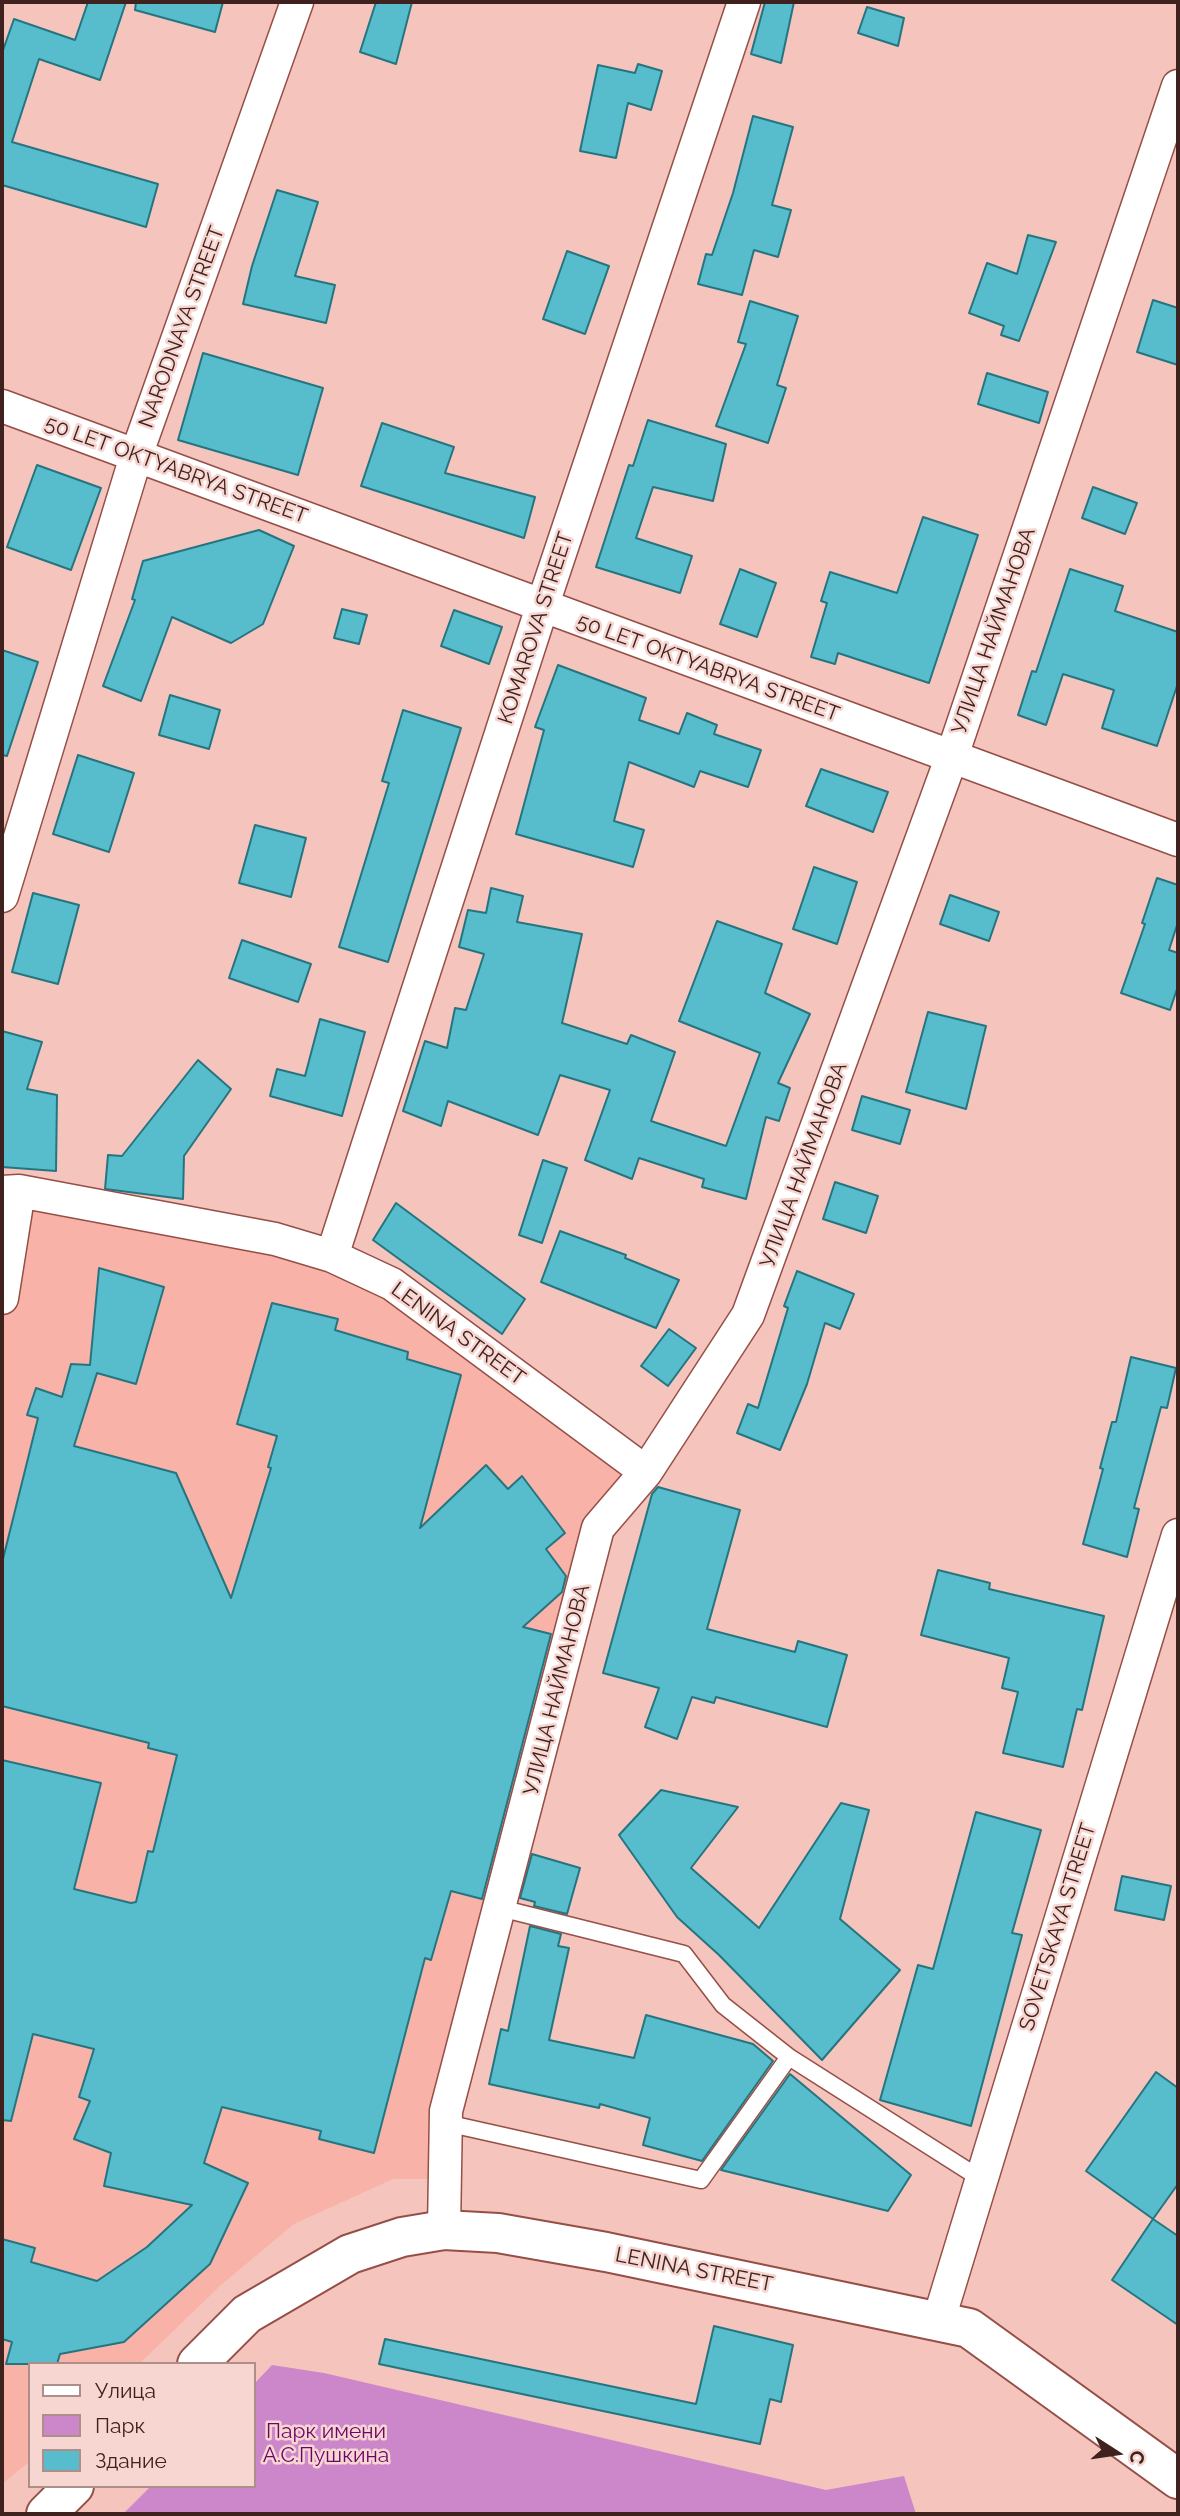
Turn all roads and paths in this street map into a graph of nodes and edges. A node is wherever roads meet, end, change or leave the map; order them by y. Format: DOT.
graph roads {
  1 [pos="297,2"];
  2 [pos="744,2"];
  3 [pos="1178,86"];
  4 [pos="2,406"];
  5 [pos="137,453"];
  6 [pos="542,607"];
  7 [pos="952,756"];
  8 [pos="1178,840"];
  9 [pos="2,897"];
  10 [pos="10,1191"];
  11 [pos="332,1256"];
  12 [pos="2,1298"];
  13 [pos="646,1472"];
  14 [pos="1178,1535"];
  15 [pos="500,1908"];
  16 [pos="789,2057"];
  17 [pos="446,2123"];
  18 [pos="981,2179"];
  19 [pos="444,2230"];
  20 [pos="939,2319"];
  21 [pos="199,2362"];
  22 [pos="1178,2479"];
  23 [pos="72,2488"];
  24 [pos="46,2514"];
  1 -- 5 [label="street, NARODNAYA STREET"];
  2 -- 6 [label="street, KOMAROVA STREET"];
  3 -- 7 [label="street, УЛИЦА НАЙМАНОВА"];
  4 -- 5 [label="street, 50 LET OKTYABRYA STREET"];
  5 -- 6 [label="street, 50 LET OKTYABRYA STREET"];
  5 -- 9 [label="street, NARODNAYA STREET"];
  6 -- 7 [label="street, 50 LET OKTYABRYA STREET"];
  6 -- 11 [label="street, KOMAROVA STREET"];
  7 -- 8 [label="street, 50 LET OKTYABRYA STREET"];
  7 -- 13 [label="street, УЛИЦА НАЙМАНОВА"];
  10 -- 11 [label="street, LENINA STREET"];
  10 -- 12 [label="street"];
  11 -- 13 [label="street, LENINA STREET"];
  13 -- 15 [label="street, УЛИЦА НАЙМАНОВА"];
  14 -- 18 [label="street, SOVETSKAYA STREET"];
  15 -- 16 [label="lane"];
  15 -- 17 [label="street, УЛИЦА НАЙМАНОВА"];
  16 -- 17 [label="lane"];
  16 -- 18 [label="lane"];
  17 -- 19 [label="street, УЛИЦА НАЙМАНОВА"];
  18 -- 20 [label="street, SOVETSKAYA STREET"];
  19 -- 20 [label="street, LENINA STREET"];
  19 -- 21 [label="street, LENINA STREET"];
  20 -- 22 [label="street, LENINA STREET"];
  23 -- 24 [label="street"];
}
